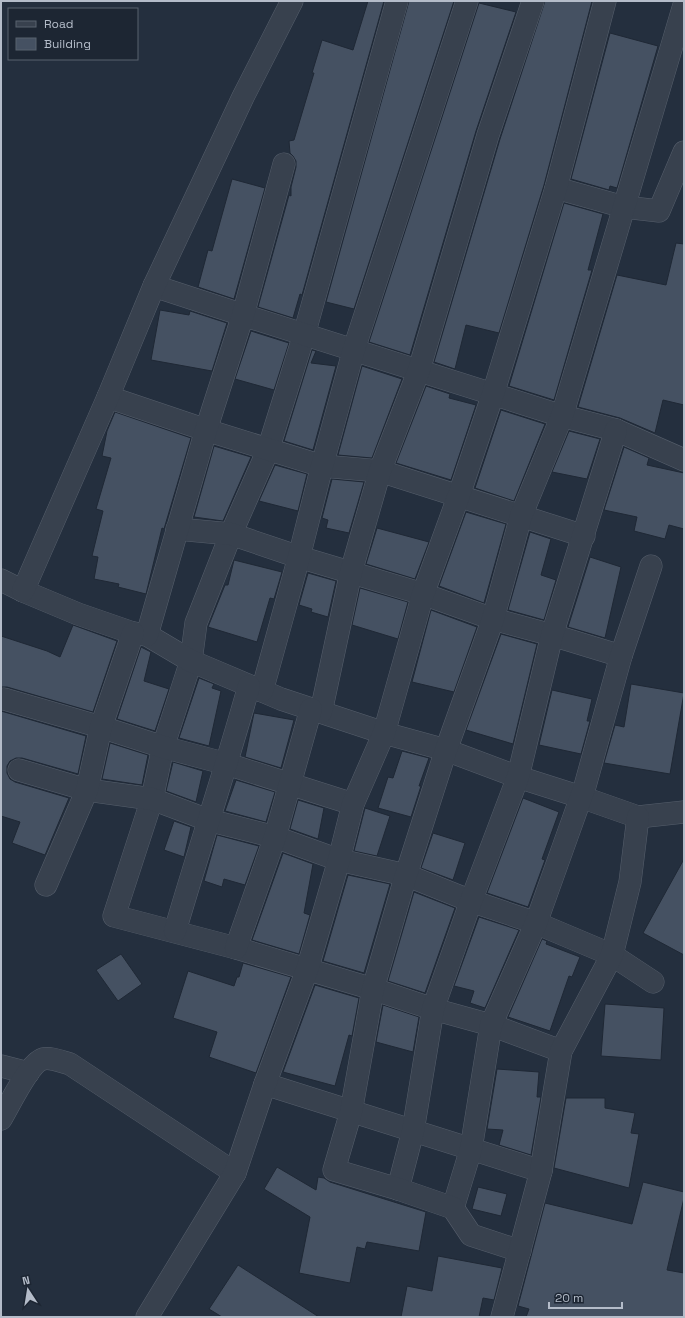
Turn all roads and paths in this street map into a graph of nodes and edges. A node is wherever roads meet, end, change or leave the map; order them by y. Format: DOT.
graph roads {
  1 [pos="292,1"];
  2 [pos="397,1"];
  3 [pos="467,1"];
  4 [pos="533,1"];
  5 [pos="605,1"];
  6 [pos="684,5"];
  7 [pos="684,152"];
  8 [pos="284,164"];
  9 [pos="556,188"];
  10 [pos="624,207"];
  11 [pos="154,286"];
  12 [pos="243,316"];
  13 [pos="304,335"];
  14 [pos="354,349"];
  15 [pos="419,370"];
  16 [pos="493,394"];
  17 [pos="108,397"];
  18 [pos="562,416"];
  19 [pos="206,430"];
  20 [pos="616,430"];
  21 [pos="268,450"];
  22 [pos="684,460"];
  23 [pos="322,466"];
  24 [pos="380,471"];
  25 [pos="458,496"];
  26 [pos="521,516"];
  27 [pos="177,529"];
  28 [pos="231,534"];
  29 [pos="584,536"];
  30 [pos="299,557"];
  31 [pos="651,566"];
  32 [pos="351,572"];
  33 [pos="1,580"];
  34 [pos="23,591"];
  35 [pos="422,594"];
  36 [pos="494,619"];
  37 [pos="140,634"];
  38 [pos="552,635"];
  39 [pos="621,656"];
  40 [pos="191,661"];
  41 [pos="256,689"];
  42 [pos="4,699"];
  43 [pos="316,711"];
  44 [pos="101,726"];
  45 [pos="384,733"];
  46 [pos="163,746"];
  47 [pos="446,750"];
  48 [pos="227,764"];
  49 [pos="19,770"];
  50 [pos="518,778"];
  51 [pos="291,784"];
  52 [pos="87,790"];
  53 [pos="581,797"];
  54 [pos="152,800"];
  55 [pos="353,804"];
  56 [pos="684,812"];
  57 [pos="638,817"];
  58 [pos="208,820"];
  59 [pos="275,837"];
  60 [pos="339,860"];
  61 [pos="406,875"];
  62 [pos="46,885"];
  63 [pos="471,901"];
  64 [pos="536,922"];
  65 [pos="175,931"];
  66 [pos="236,948"];
  67 [pos="612,955"];
  68 [pos="307,970"];
  69 [pos="653,982"];
  70 [pos="373,989"];
  71 [pos="433,1009"];
  72 [pos="491,1025"];
  73 [pos="561,1051"];
  74 [pos="1,1066"];
  75 [pos="28,1073"];
  76 [pos="265,1084"];
  77 [pos="351,1112"];
  78 [pos="1,1119"];
  79 [pos="413,1131"];
  80 [pos="472,1149"];
  81 [pos="541,1171"];
  82 [pos="236,1173"];
  83 [pos="398,1189"];
  84 [pos="453,1208"];
  85 [pos="520,1250"];
  86 [pos="147,1317"];
  87 [pos="502,1317"];
  1 -- 11 [label="street"];
  2 -- 13 [label="street"];
  3 -- 14 [label="street"];
  4 -- 15 [label="street"];
  5 -- 9 [label="street"];
  6 -- 10 [label="street"];
  7 -- 10 [label="street"];
  8 -- 12 [label="street"];
  9 -- 10 [label="street"];
  9 -- 16 [label="street"];
  10 -- 18 [label="street"];
  11 -- 12 [label="street"];
  11 -- 17 [label="street"];
  12 -- 13 [label="street"];
  12 -- 19 [label="street"];
  13 -- 14 [label="street"];
  13 -- 21 [label="street"];
  14 -- 15 [label="street"];
  14 -- 23 [label="street"];
  15 -- 16 [label="street"];
  15 -- 24 [label="street"];
  16 -- 18 [label="street"];
  16 -- 25 [label="street"];
  17 -- 19 [label="street"];
  17 -- 34 [label="street"];
  18 -- 20 [label="street"];
  18 -- 26 [label="street"];
  19 -- 21 [label="street"];
  19 -- 27 [label="street"];
  20 -- 22 [label="street"];
  20 -- 29 [label="street"];
  21 -- 23 [label="street"];
  21 -- 28 [label="street"];
  23 -- 24 [label="street"];
  23 -- 30 [label="street"];
  24 -- 25 [label="street"];
  24 -- 32 [label="street"];
  25 -- 26 [label="street"];
  25 -- 35 [label="street"];
  26 -- 29 [label="street"];
  26 -- 36 [label="street"];
  27 -- 28 [label="street"];
  27 -- 37 [label="street"];
  28 -- 30 [label="street"];
  28 -- 40 [label="street"];
  29 -- 38 [label="street"];
  30 -- 32 [label="street"];
  30 -- 41 [label="street"];
  31 -- 39 [label="street"];
  32 -- 35 [label="street"];
  32 -- 43 [label="street"];
  33 -- 34 [label="street"];
  34 -- 37 [label="street"];
  35 -- 36 [label="street"];
  35 -- 45 [label="street"];
  36 -- 38 [label="street"];
  36 -- 47 [label="street"];
  37 -- 40 [label="street"];
  37 -- 44 [label="street"];
  38 -- 39 [label="street"];
  38 -- 50 [label="street"];
  39 -- 53 [label="street"];
  40 -- 41 [label="street"];
  40 -- 46 [label="street"];
  41 -- 43 [label="street"];
  41 -- 48 [label="street"];
  42 -- 44 [label="street"];
  43 -- 45 [label="street"];
  43 -- 51 [label="street"];
  44 -- 46 [label="street"];
  44 -- 52 [label="street"];
  45 -- 47 [label="street"];
  45 -- 55 [label="street"];
  46 -- 48 [label="street"];
  46 -- 54 [label="street"];
  47 -- 50 [label="street"];
  47 -- 61 [label="street"];
  48 -- 51 [label="street"];
  48 -- 58 [label="street"];
  49 -- 52 [label="street"];
  50 -- 53 [label="street"];
  50 -- 63 [label="street"];
  51 -- 55 [label="street"];
  51 -- 59 [label="street"];
  52 -- 54 [label="street"];
  52 -- 62 [label="street"];
  53 -- 57 [label="street"];
  53 -- 64 [label="street"];
  54 -- 58 [label="street"];
  54 -- 65 [label="street"];
  55 -- 60 [label="street"];
  56 -- 57 [label="street"];
  57 -- 67 [label="street"];
  58 -- 59 [label="street"];
  58 -- 65 [label="street"];
  59 -- 60 [label="street"];
  59 -- 66 [label="street"];
  60 -- 61 [label="street"];
  60 -- 68 [label="street"];
  61 -- 63 [label="street"];
  61 -- 70 [label="street"];
  63 -- 64 [label="street"];
  63 -- 71 [label="street"];
  64 -- 67 [label="street"];
  64 -- 72 [label="street"];
  65 -- 66 [label="street"];
  66 -- 68 [label="street"];
  67 -- 69 [label="street"];
  67 -- 73 [label="street"];
  68 -- 70 [label="street"];
  68 -- 76 [label="street"];
  70 -- 71 [label="street"];
  70 -- 77 [label="street"];
  71 -- 72 [label="street"];
  71 -- 79 [label="street"];
  72 -- 73 [label="street"];
  72 -- 80 [label="street"];
  73 -- 81 [label="street"];
  74 -- 75 [label="street"];
  75 -- 78 [label="street"];
  75 -- 82 [label="street"];
  76 -- 77 [label="street"];
  76 -- 82 [label="street"];
  77 -- 79 [label="street"];
  77 -- 83 [label="street"];
  79 -- 80 [label="street"];
  79 -- 83 [label="street"];
  80 -- 81 [label="street"];
  80 -- 84 [label="street"];
  81 -- 85 [label="street"];
  82 -- 86 [label="street"];
  83 -- 84 [label="street"];
  84 -- 85 [label="street"];
  85 -- 87 [label="street"];
}
